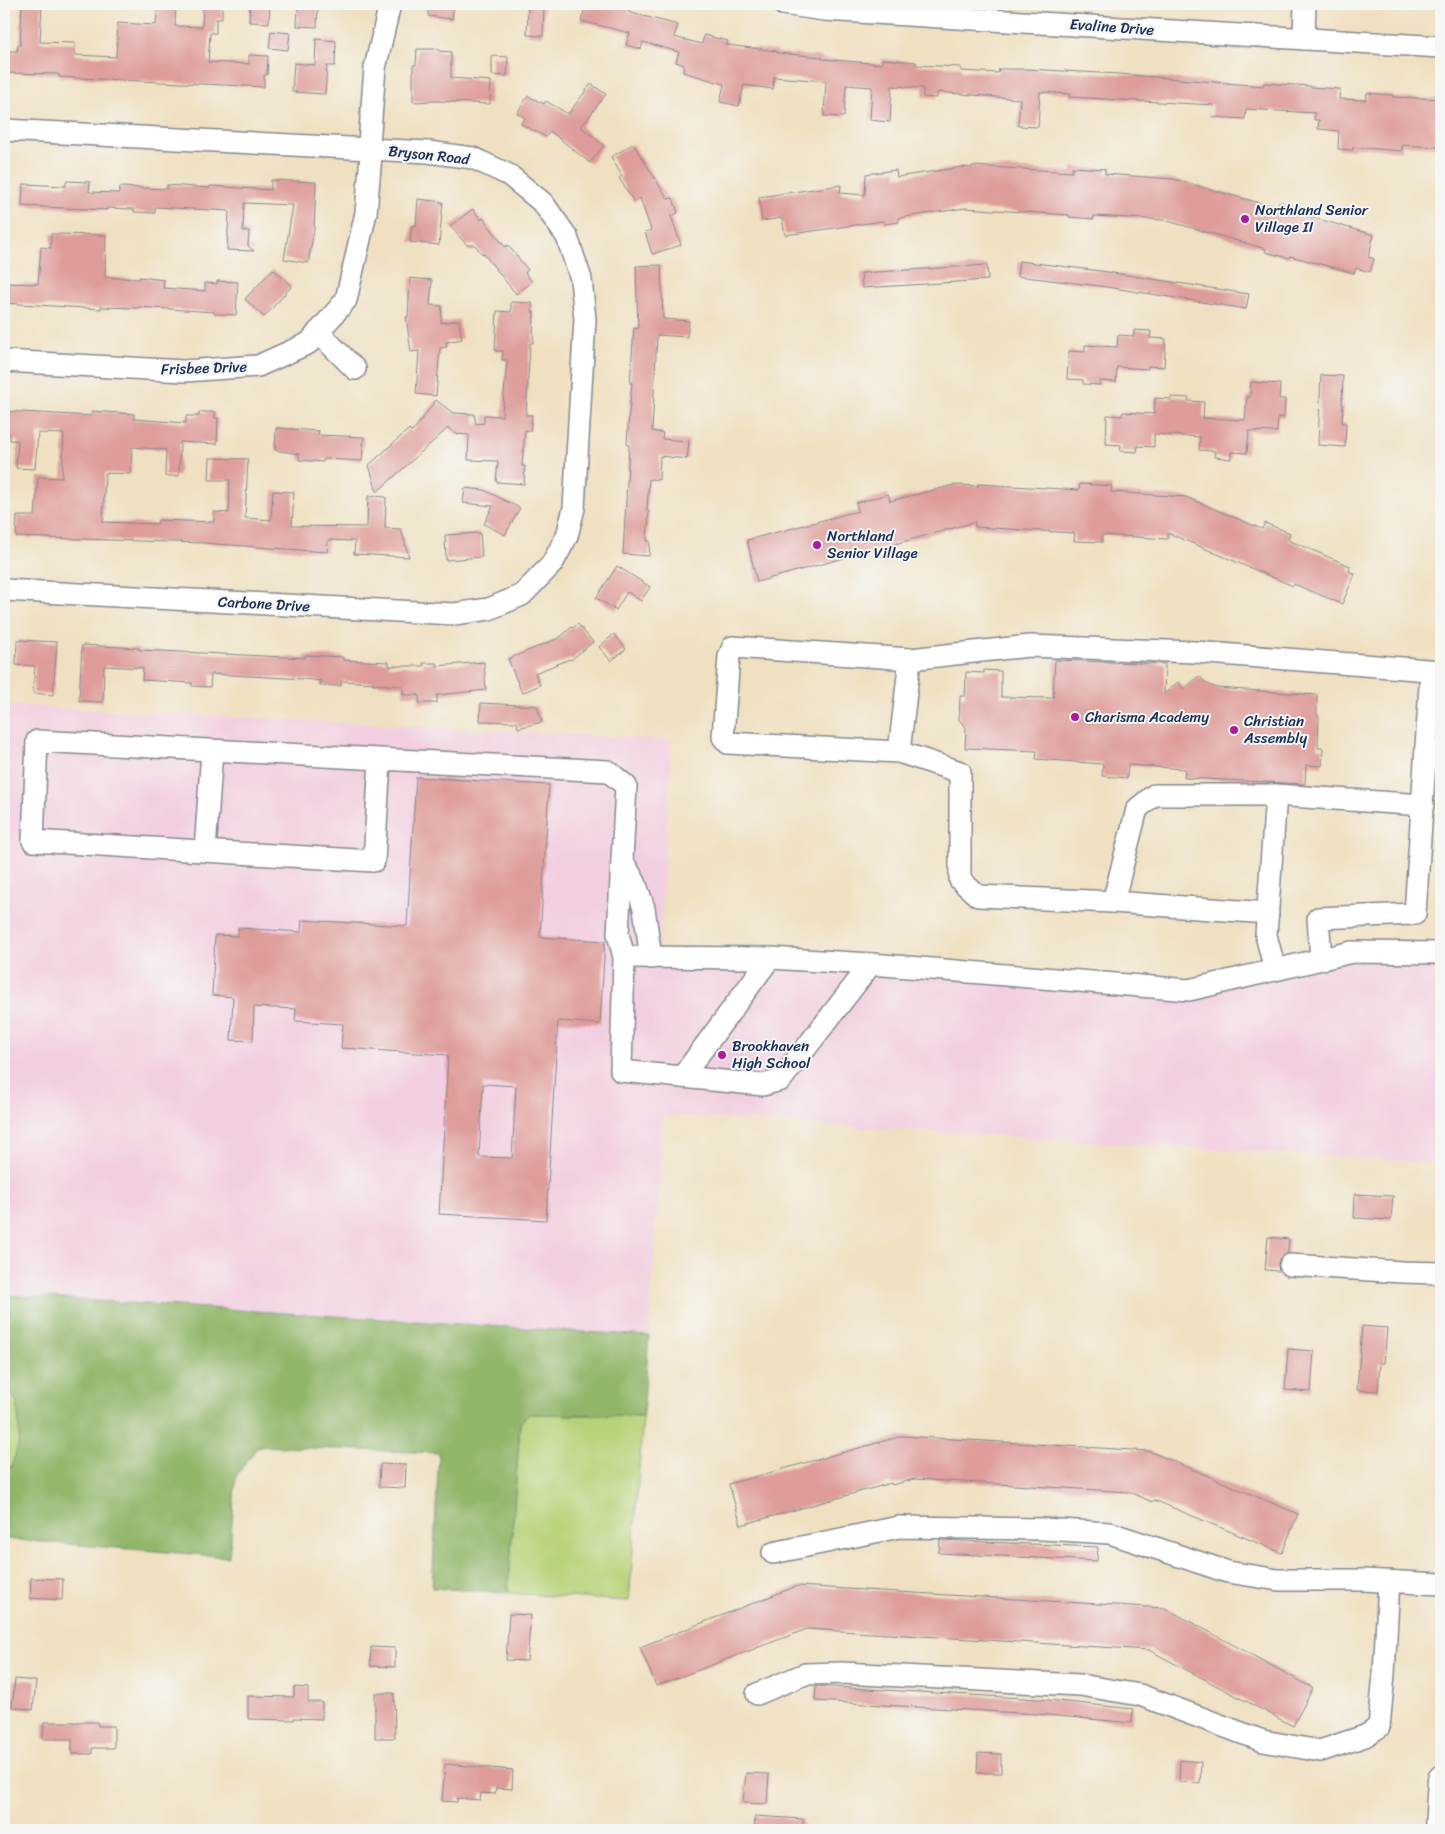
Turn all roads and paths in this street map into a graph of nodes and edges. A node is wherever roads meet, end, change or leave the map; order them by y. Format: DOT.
graph roads {
  1 [pos="390,4"];
  2 [pos="783,4"];
  3 [pos="1305,4"];
  4 [pos="1304,39"];
  5 [pos="1441,47"];
  6 [pos="4,130"];
  7 [pos="370,149"];
  8 [pos="318,332"];
  9 [pos="4,361"];
  10 [pos="355,368"];
  11 [pos="4,590"];
  12 [pos="522,595"];
  13 [pos="910,659"];
  14 [pos="1436,671"];
  15 [pos="212,751"];
  16 [pos="899,752"];
  17 [pos="380,760"];
  18 [pos="1276,795"];
  19 [pos="1422,806"];
  20 [pos="205,851"];
  21 [pos="622,860"];
  22 [pos="1113,902"];
  23 [pos="1268,913"];
  24 [pos="1441,953"];
  25 [pos="624,957"];
  26 [pos="651,958"];
  27 [pos="770,958"];
  28 [pos="1321,959"];
  29 [pos="871,964"];
  30 [pos="1275,970"];
  31 [pos="682,1077"];
  32 [pos="1290,1265"];
  33 [pos="1441,1273"];
  34 [pos="773,1553"];
  35 [pos="1389,1581"];
  36 [pos="1441,1584"];
  37 [pos="757,1694"];
  38 [pos="1441,1779"];
  39 [pos="1438,1830"];
  1 -- 7 [label="street, Frisbee Drive"];
  2 -- 4 [label="street, Evaline Drive"];
  3 -- 4 [label="street"];
  4 -- 5 [label="street, Evaline Drive"];
  6 -- 7 [label="street, Bryson Road"];
  7 -- 8 [label="street, Frisbee Drive"];
  7 -- 12 [label="street, Bryson Road"];
  8 -- 9 [label="street, Frisbee Drive"];
  8 -- 10 [label="street"];
  11 -- 12 [label="street, Carbone Drive"];
  13 -- 14 [label="street"];
  13 -- 16 [label="street"];
  13 -- 16 [label="street"];
  14 -- 19 [label="street"];
  15 -- 17 [label="street"];
  15 -- 20 [label="street"];
  15 -- 20 [label="street"];
  16 -- 22 [label="street"];
  17 -- 20 [label="street"];
  17 -- 21 [label="street"];
  18 -- 19 [label="street"];
  18 -- 22 [label="street"];
  18 -- 23 [label="street"];
  19 -- 28 [label="street"];
  21 -- 25 [label="street"];
  21 -- 26 [label="street"];
  22 -- 23 [label="street"];
  23 -- 30 [label="street"];
  24 -- 28 [label="street"];
  25 -- 26 [label="street"];
  25 -- 31 [label="street"];
  26 -- 27 [label="street"];
  27 -- 29 [label="street"];
  27 -- 31 [label="street"];
  28 -- 30 [label="street"];
  29 -- 30 [label="street"];
  29 -- 31 [label="street"];
  32 -- 33 [label="street"];
  34 -- 35 [label="street"];
  35 -- 36 [label="street"];
  35 -- 37 [label="street"];
  38 -- 39 [label="main road"];
}
